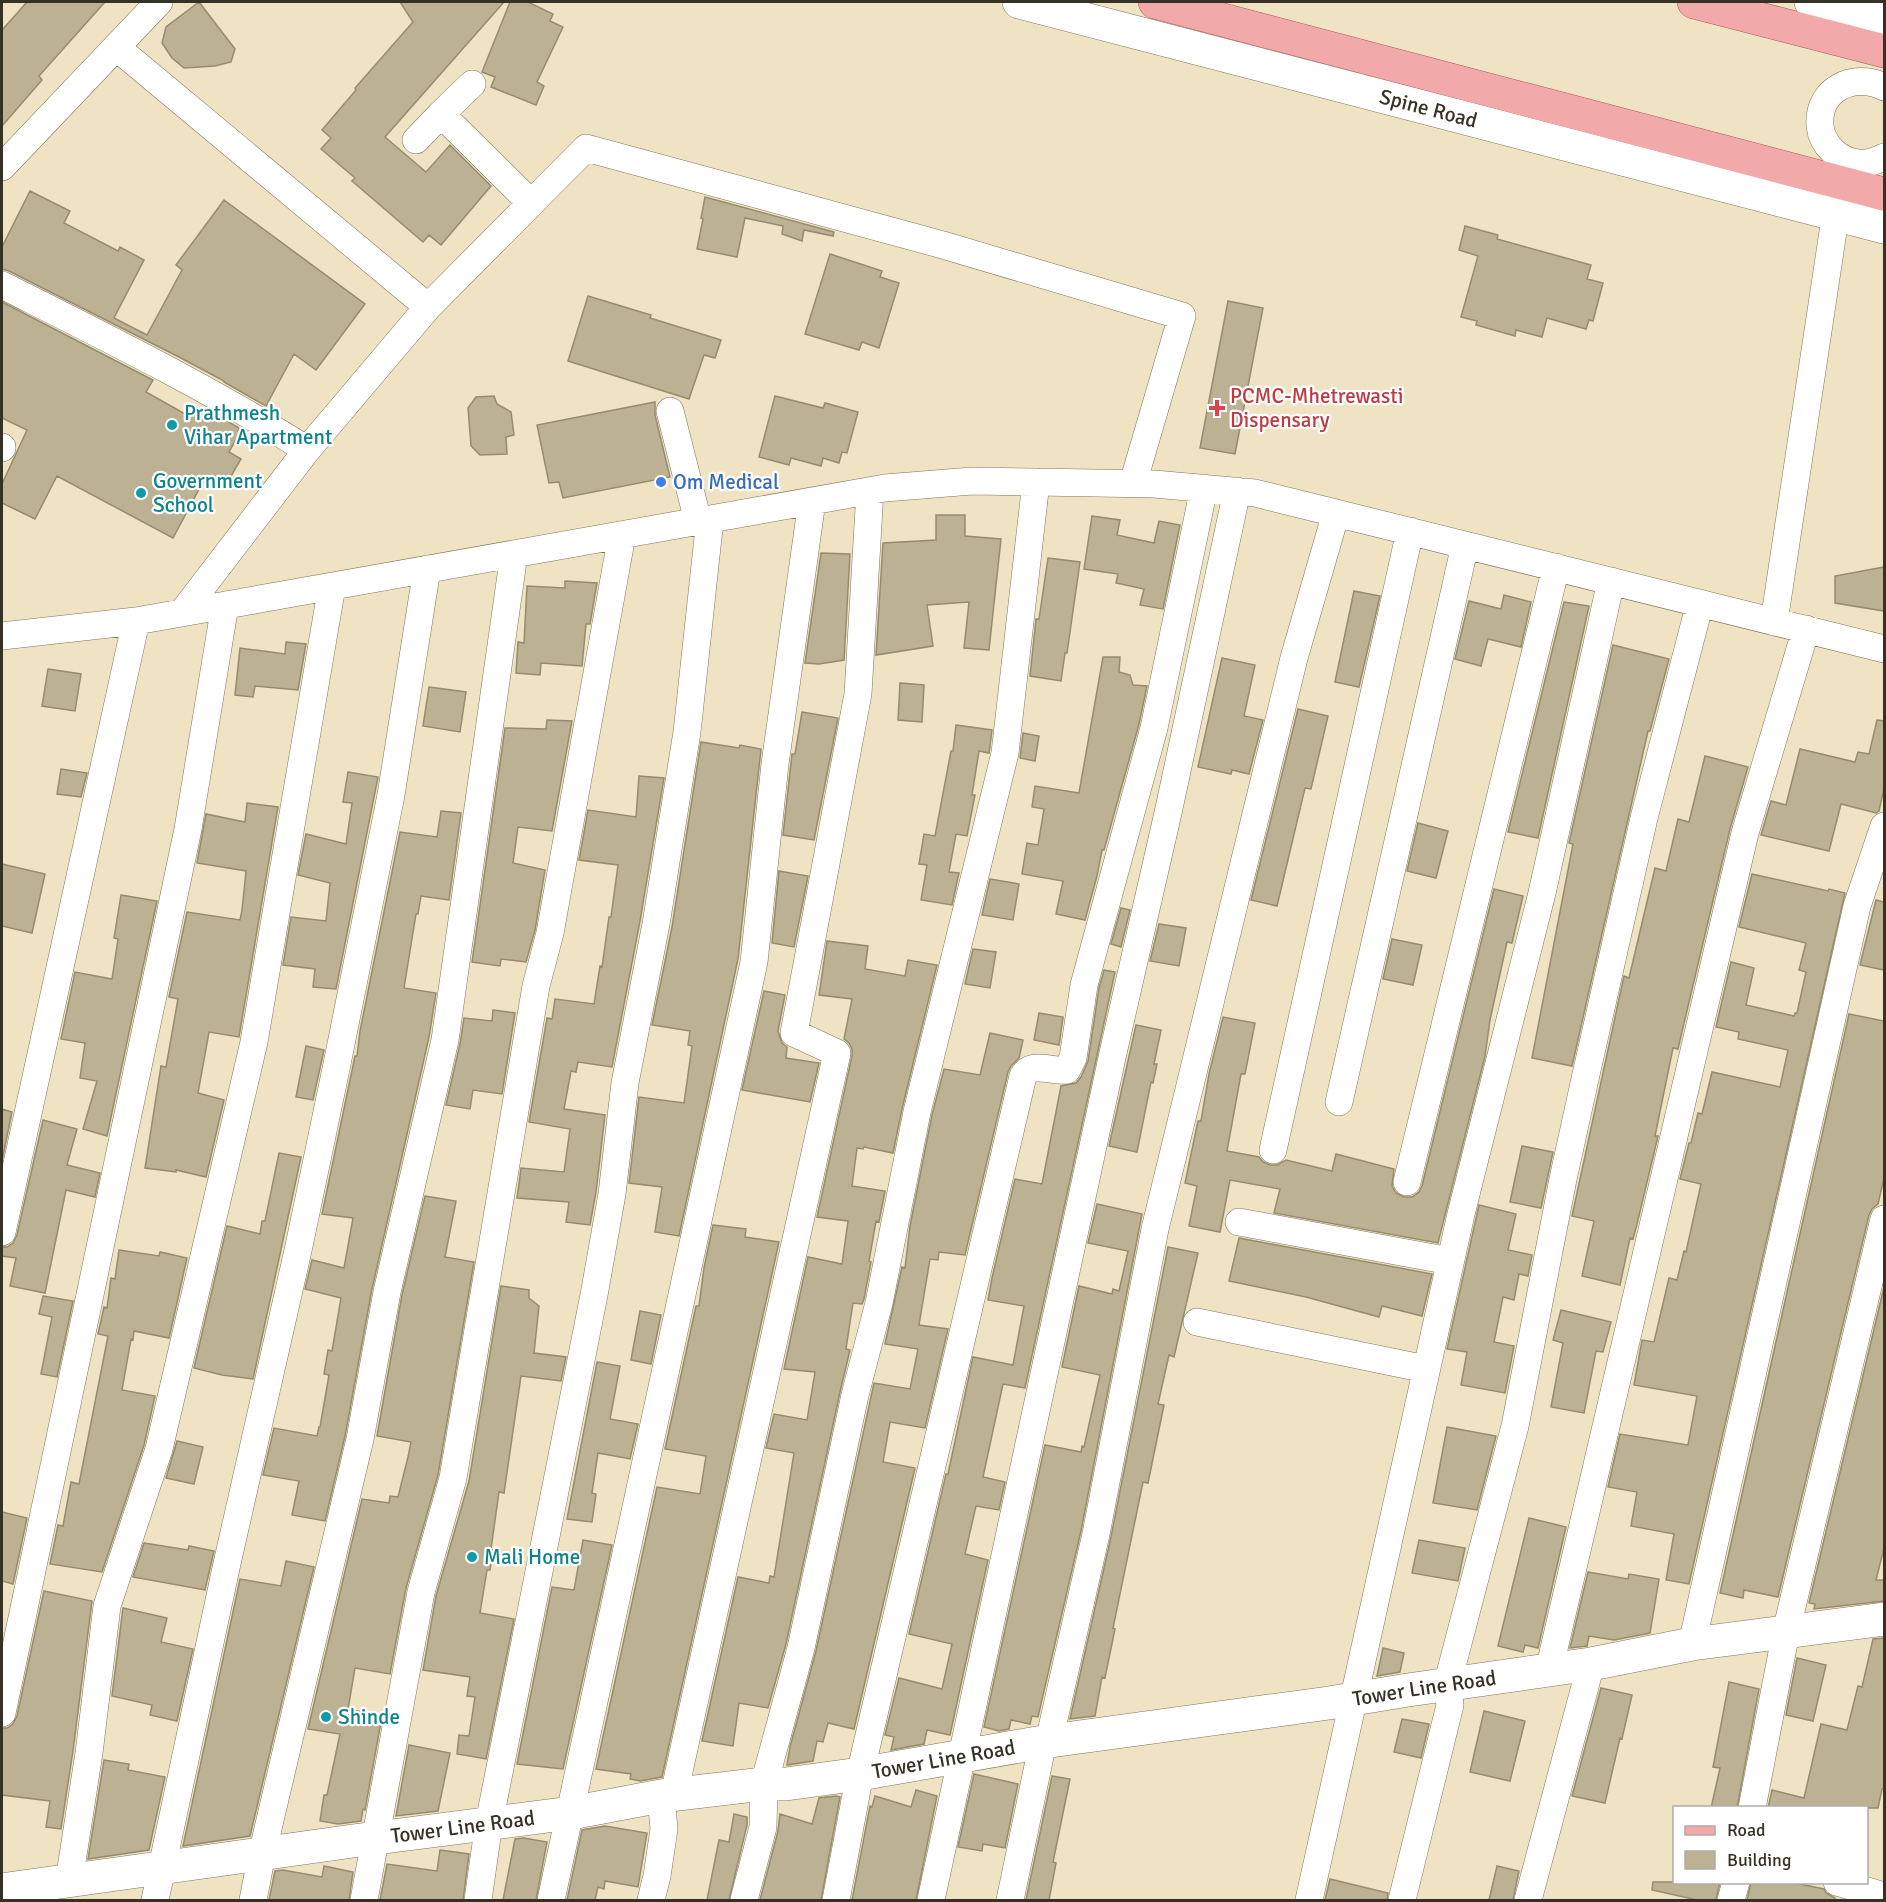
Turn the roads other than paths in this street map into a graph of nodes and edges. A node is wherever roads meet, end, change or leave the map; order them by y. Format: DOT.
graph roads {
  1 [pos="159,2"];
  2 [pos="1019,2"];
  3 [pos="1155,2"];
  4 [pos="1694,2"];
  5 [pos="1811,2"];
  6 [pos="1875,27"];
  7 [pos="116,47"];
  8 [pos="472,84"];
  9 [pos="1872,84"];
  10 [pos="441,114"];
  11 [pos="416,140"];
  12 [pos="1884,157"];
  13 [pos="3,164"];
  14 [pos="1843,172"];
  15 [pos="1884,194"];
  16 [pos="531,203"];
  17 [pos="1836,216"];
  18 [pos="1884,227"];
  19 [pos="2,285"];
  20 [pos="428,307"];
  21 [pos="670,411"];
  22 [pos="307,450"];
  23 [pos="1036,482"];
  24 [pos="1133,483"];
  25 [pos="1204,488"];
  26 [pos="870,491"];
  27 [pos="1237,491"];
  28 [pos="813,501"];
  29 [pos="1336,513"];
  30 [pos="704,520"];
  31 [pos="1410,531"];
  32 [pos="622,535"];
  33 [pos="1465,545"];
  34 [pos="514,554"];
  35 [pos="1556,567"];
  36 [pos="427,569"];
  37 [pos="1611,581"];
  38 [pos="332,586"];
  39 [pos="1700,603"];
  40 [pos="225,605"];
  41 [pos="182,613"];
  42 [pos="136,621"];
  43 [pos="1774,621"];
  44 [pos="1806,629"];
  45 [pos="2,636"];
  46 [pos="1884,649"];
  47 [pos="1884,826"];
  48 [pos="1339,1102"];
  49 [pos="1273,1150"];
  50 [pos="1407,1182"];
  51 [pos="1884,1219"];
  52 [pos="1239,1222"];
  53 [pos="2,1232"];
  54 [pos="1450,1261"];
  55 [pos="1197,1323"];
  56 [pos="1426,1369"];
  57 [pos="1884,1619"];
  58 [pos="1786,1632"];
  59 [pos="1692,1644"];
  60 [pos="1591,1664"];
  61 [pos="1549,1670"];
  62 [pos="1447,1685"];
  63 [pos="1353,1699"];
  64 [pos="2,1713"];
  65 [pos="1046,1741"];
  66 [pos="962,1755"];
  67 [pos="860,1774"];
  68 [pos="764,1784"];
  69 [pos="667,1795"];
  70 [pos="1752,1806"];
  71 [pos="571,1813"];
  72 [pos="489,1823"];
  73 [pos="376,1838"];
  74 [pos="262,1854"];
  75 [pos="161,1868"];
  76 [pos="1735,1884"];
  77 [pos="1845,1884"];
  78 [pos="64,1888"];
  79 [pos="2,1890"];
  80 [pos="1883,1893"];
  81 [pos="155,1900"];
  82 [pos="253,1900"];
  83 [pos="364,1900"];
  84 [pos="478,1900"];
  85 [pos="551,1900"];
  86 [pos="651,1900"];
  87 [pos="744,1900"];
  88 [pos="836,1900"];
  89 [pos="931,1900"];
  90 [pos="1010,1900"];
  91 [pos="1309,1900"];
  92 [pos="1402,1900"];
  93 [pos="1528,1900"];
  94 [pos="1731,1900"];
  1 -- 7 [label="street"];
  2 -- 17 [label="street, Spine Road"];
  3 -- 14 [label="main road, Spine Road"];
  4 -- 6 [label="main road"];
  5 -- 6 [label="street"];
  6 -- 9 [label="street"];
  7 -- 13 [label="street"];
  7 -- 20 [label="street"];
  8 -- 10 [label="street"];
  9 -- 14 [label="street"];
  10 -- 11 [label="street"];
  10 -- 16 [label="street"];
  12 -- 14 [label="street"];
  14 -- 15 [label="main road, Spine Road"];
  14 -- 17 [label="street"];
  16 -- 20 [label="street"];
  16 -- 24 [label="street"];
  17 -- 18 [label="street, Spine Road"];
  17 -- 43 [label="street"];
  19 -- 22 [label="street"];
  20 -- 22 [label="street"];
  21 -- 30 [label="street"];
  22 -- 41 [label="street"];
  23 -- 24 [label="street"];
  23 -- 26 [label="street"];
  23 -- 68 [label="street"];
  24 -- 25 [label="street"];
  25 -- 27 [label="street"];
  25 -- 67 [label="street"];
  26 -- 28 [label="street"];
  26 -- 69 [label="street"];
  27 -- 29 [label="street"];
  27 -- 66 [label="street"];
  28 -- 30 [label="street"];
  28 -- 71 [label="street"];
  29 -- 31 [label="street"];
  29 -- 65 [label="street"];
  30 -- 32 [label="street"];
  30 -- 72 [label="street"];
  31 -- 33 [label="street"];
  31 -- 49 [label="street"];
  32 -- 34 [label="street"];
  32 -- 73 [label="street"];
  33 -- 35 [label="street"];
  33 -- 48 [label="street"];
  34 -- 36 [label="street"];
  34 -- 74 [label="street"];
  35 -- 37 [label="street"];
  35 -- 50 [label="street"];
  36 -- 38 [label="street"];
  36 -- 75 [label="street"];
  37 -- 39 [label="street"];
  37 -- 54 [label="street"];
  38 -- 40 [label="street"];
  38 -- 78 [label="street"];
  39 -- 43 [label="street"];
  39 -- 62 [label="street"];
  40 -- 41 [label="street"];
  40 -- 64 [label="street"];
  41 -- 42 [label="street"];
  42 -- 45 [label="street"];
  42 -- 53 [label="street"];
  43 -- 44 [label="street"];
  44 -- 46 [label="street"];
  44 -- 61 [label="street"];
  47 -- 59 [label="street"];
  51 -- 58 [label="street"];
  52 -- 54 [label="street"];
  54 -- 56 [label="street"];
  55 -- 56 [label="street"];
  56 -- 63 [label="street"];
  57 -- 58 [label="street, Tower Line Road"];
  58 -- 59 [label="street, Tower Line Road"];
  58 -- 70 [label="street"];
  59 -- 60 [label="street, Tower Line Road"];
  60 -- 61 [label="street, Tower Line Road"];
  60 -- 93 [label="street"];
  61 -- 62 [label="street, Tower Line Road"];
  62 -- 63 [label="street, Tower Line Road"];
  62 -- 92 [label="street"];
  63 -- 65 [label="street, Tower Line Road"];
  63 -- 91 [label="street"];
  65 -- 66 [label="street, Tower Line Road"];
  65 -- 90 [label="street"];
  66 -- 67 [label="street, Tower Line Road"];
  66 -- 89 [label="street"];
  67 -- 68 [label="street, Tower Line Road"];
  67 -- 88 [label="street"];
  68 -- 69 [label="street, Tower Line Road"];
  68 -- 87 [label="street"];
  69 -- 71 [label="street, Tower Line Road"];
  69 -- 86 [label="street"];
  71 -- 72 [label="street, Tower Line Road"];
  71 -- 85 [label="street"];
  72 -- 73 [label="street, Tower Line Road"];
  72 -- 84 [label="street"];
  73 -- 74 [label="street, Tower Line Road"];
  73 -- 83 [label="street"];
  74 -- 75 [label="street, Tower Line Road"];
  74 -- 82 [label="street"];
  75 -- 78 [label="street, Tower Line Road"];
  75 -- 81 [label="street"];
  76 -- 94 [label="street"];
  77 -- 80 [label="street"];
  78 -- 79 [label="street, Tower Line Road"];
}
